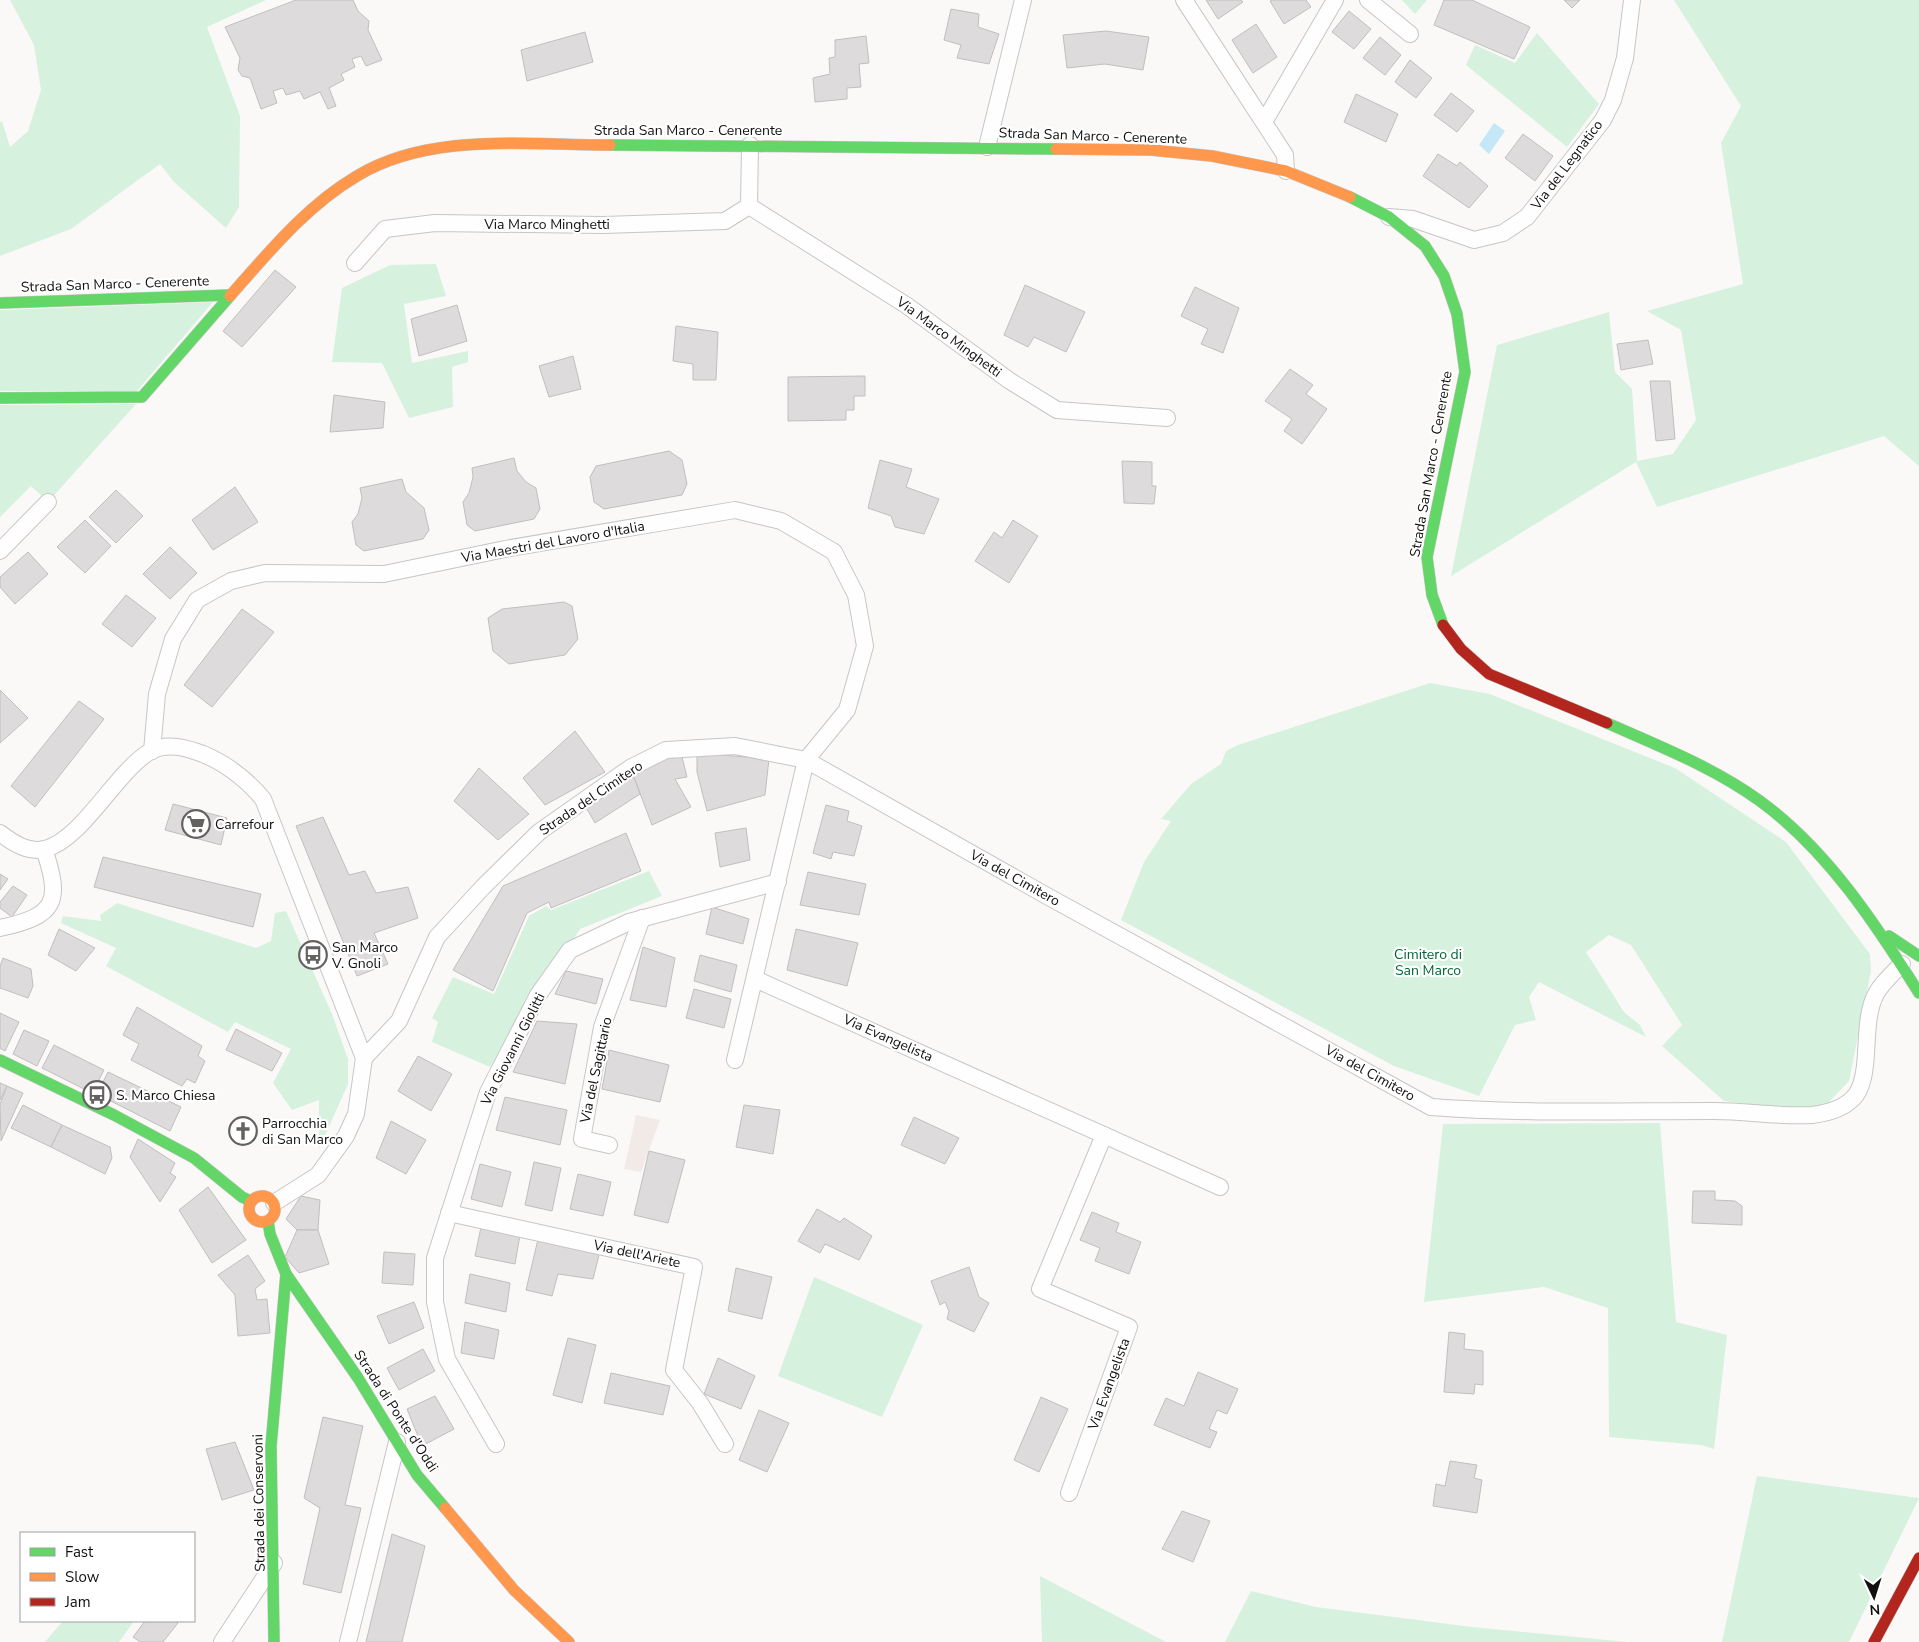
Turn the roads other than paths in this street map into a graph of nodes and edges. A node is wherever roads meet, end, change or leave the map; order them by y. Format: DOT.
graph roads {
  1 [pos="1023,0"];
  2 [pos="1184,0"];
  3 [pos="1335,0"];
  4 [pos="1368,0"];
  5 [pos="1632,0"];
  6 [pos="1410,34"];
  7 [pos="1264,122"];
  8 [pos="750,145"];
  9 [pos="987,147"];
  10 [pos="1286,171"];
  11 [pos="749,206"];
  12 [pos="1389,217"];
  13 [pos="355,263"];
  14 [pos="230,295"];
  15 [pos="0,302"];
  16 [pos="0,398"];
  17 [pos="1167,418"];
  18 [pos="48,502"];
  19 [pos="0,551"];
  20 [pos="152,751"];
  21 [pos="806,760"];
  22 [pos="0,833"];
  23 [pos="44,850"];
  24 [pos="778,882"];
  25 [pos="642,918"];
  26 [pos="0,928"];
  27 [pos="1879,930"];
  28 [pos="1919,956"];
  29 [pos="1902,964"];
  30 [pos="755,978"];
  31 [pos="1919,992"];
  32 [pos="364,1058"];
  33 [pos="0,1060"];
  34 [pos="736,1060"];
  35 [pos="1104,1135"];
  36 [pos="609,1145"];
  37 [pos="1220,1187"];
  38 [pos="251,1201"];
  39 [pos="274,1203"];
  40 [pos="449,1213"];
  41 [pos="268,1221"];
  42 [pos="286,1274"];
  43 [pos="397,1442"];
  44 [pos="496,1444"];
  45 [pos="725,1444"];
  46 [pos="1069,1493"];
  47 [pos="1919,1558"];
  48 [pos="274,1563"];
  49 [pos="222,1642"];
  50 [pos="274,1642"];
  51 [pos="348,1642"];
  52 [pos="569,1642"];
  53 [pos="1874,1642"];
  1 -- 9 [label="street"];
  2 -- 7 [label="street"];
  3 -- 7 [label="street"];
  4 -- 6 [label="street"];
  5 -- 12 [label="street, Via del Legnatico"];
  7 -- 10 [label="street"];
  8 -- 9 [label="main road, Strada San Marco - Cenerente"];
  8 -- 11 [label="street"];
  8 -- 14 [label="main road, Strada San Marco - Cenerente"];
  9 -- 10 [label="main road, Strada San Marco - Cenerente"];
  10 -- 12 [label="main road, Strada San Marco - Cenerente"];
  11 -- 13 [label="street, Via Marco Minghetti"];
  11 -- 17 [label="street, Via Marco Minghetti"];
  12 -- 27 [label="main road, Strada San Marco - Cenerente"];
  14 -- 15 [label="main road, Strada San Marco - Cenerente"];
  14 -- 16 [label="main road, Strada San Marco - Cenerente"];
  18 -- 19 [label="street"];
  20 -- 21 [label="street, Via Maestri del Lavoro d'Italia"];
  20 -- 23 [label="street"];
  20 -- 32 [label="street"];
  21 -- 24 [label="street"];
  21 -- 29 [label="street, Via del Cimitero"];
  21 -- 32 [label="street, Strada del Cimitero"];
  22 -- 23 [label="street"];
  23 -- 26 [label="street"];
  24 -- 25 [label="street, Via Giovanni Giolitti"];
  24 -- 30 [label="street"];
  25 -- 36 [label="street, Via del Sagittario"];
  25 -- 40 [label="street, Via Giovanni Giolitti"];
  27 -- 28 [label="main road"];
  27 -- 29 [label="main road, Strada San Marco - Cenerente"];
  29 -- 31 [label="main road, Strada San Marco - Cenerente"];
  30 -- 34 [label="street"];
  30 -- 35 [label="street, Via Evangelista"];
  32 -- 39 [label="street"];
  33 -- 38 [label="main road"];
  35 -- 37 [label="street, Via Evangelista"];
  35 -- 46 [label="street, Via Evangelista"];
  38 -- 39 [label="main road"];
  38 -- 41 [label="main road"];
  39 -- 41 [label="main road"];
  40 -- 44 [label="street, Via Giovanni Giolitti"];
  40 -- 45 [label="street, Via dell'Ariete"];
  41 -- 42 [label="main road, Strada di Ponte d'Oddi"];
  42 -- 43 [label="main road, Strada di Ponte d'Oddi"];
  42 -- 48 [label="main road, Strada dei Conservoni"];
  43 -- 51 [label="street"];
  43 -- 52 [label="main road, Strada di Ponte d'Oddi"];
  47 -- 53 [label="main road"];
  48 -- 49 [label="street"];
  48 -- 50 [label="main road, Strada dei Conservoni"];
}
